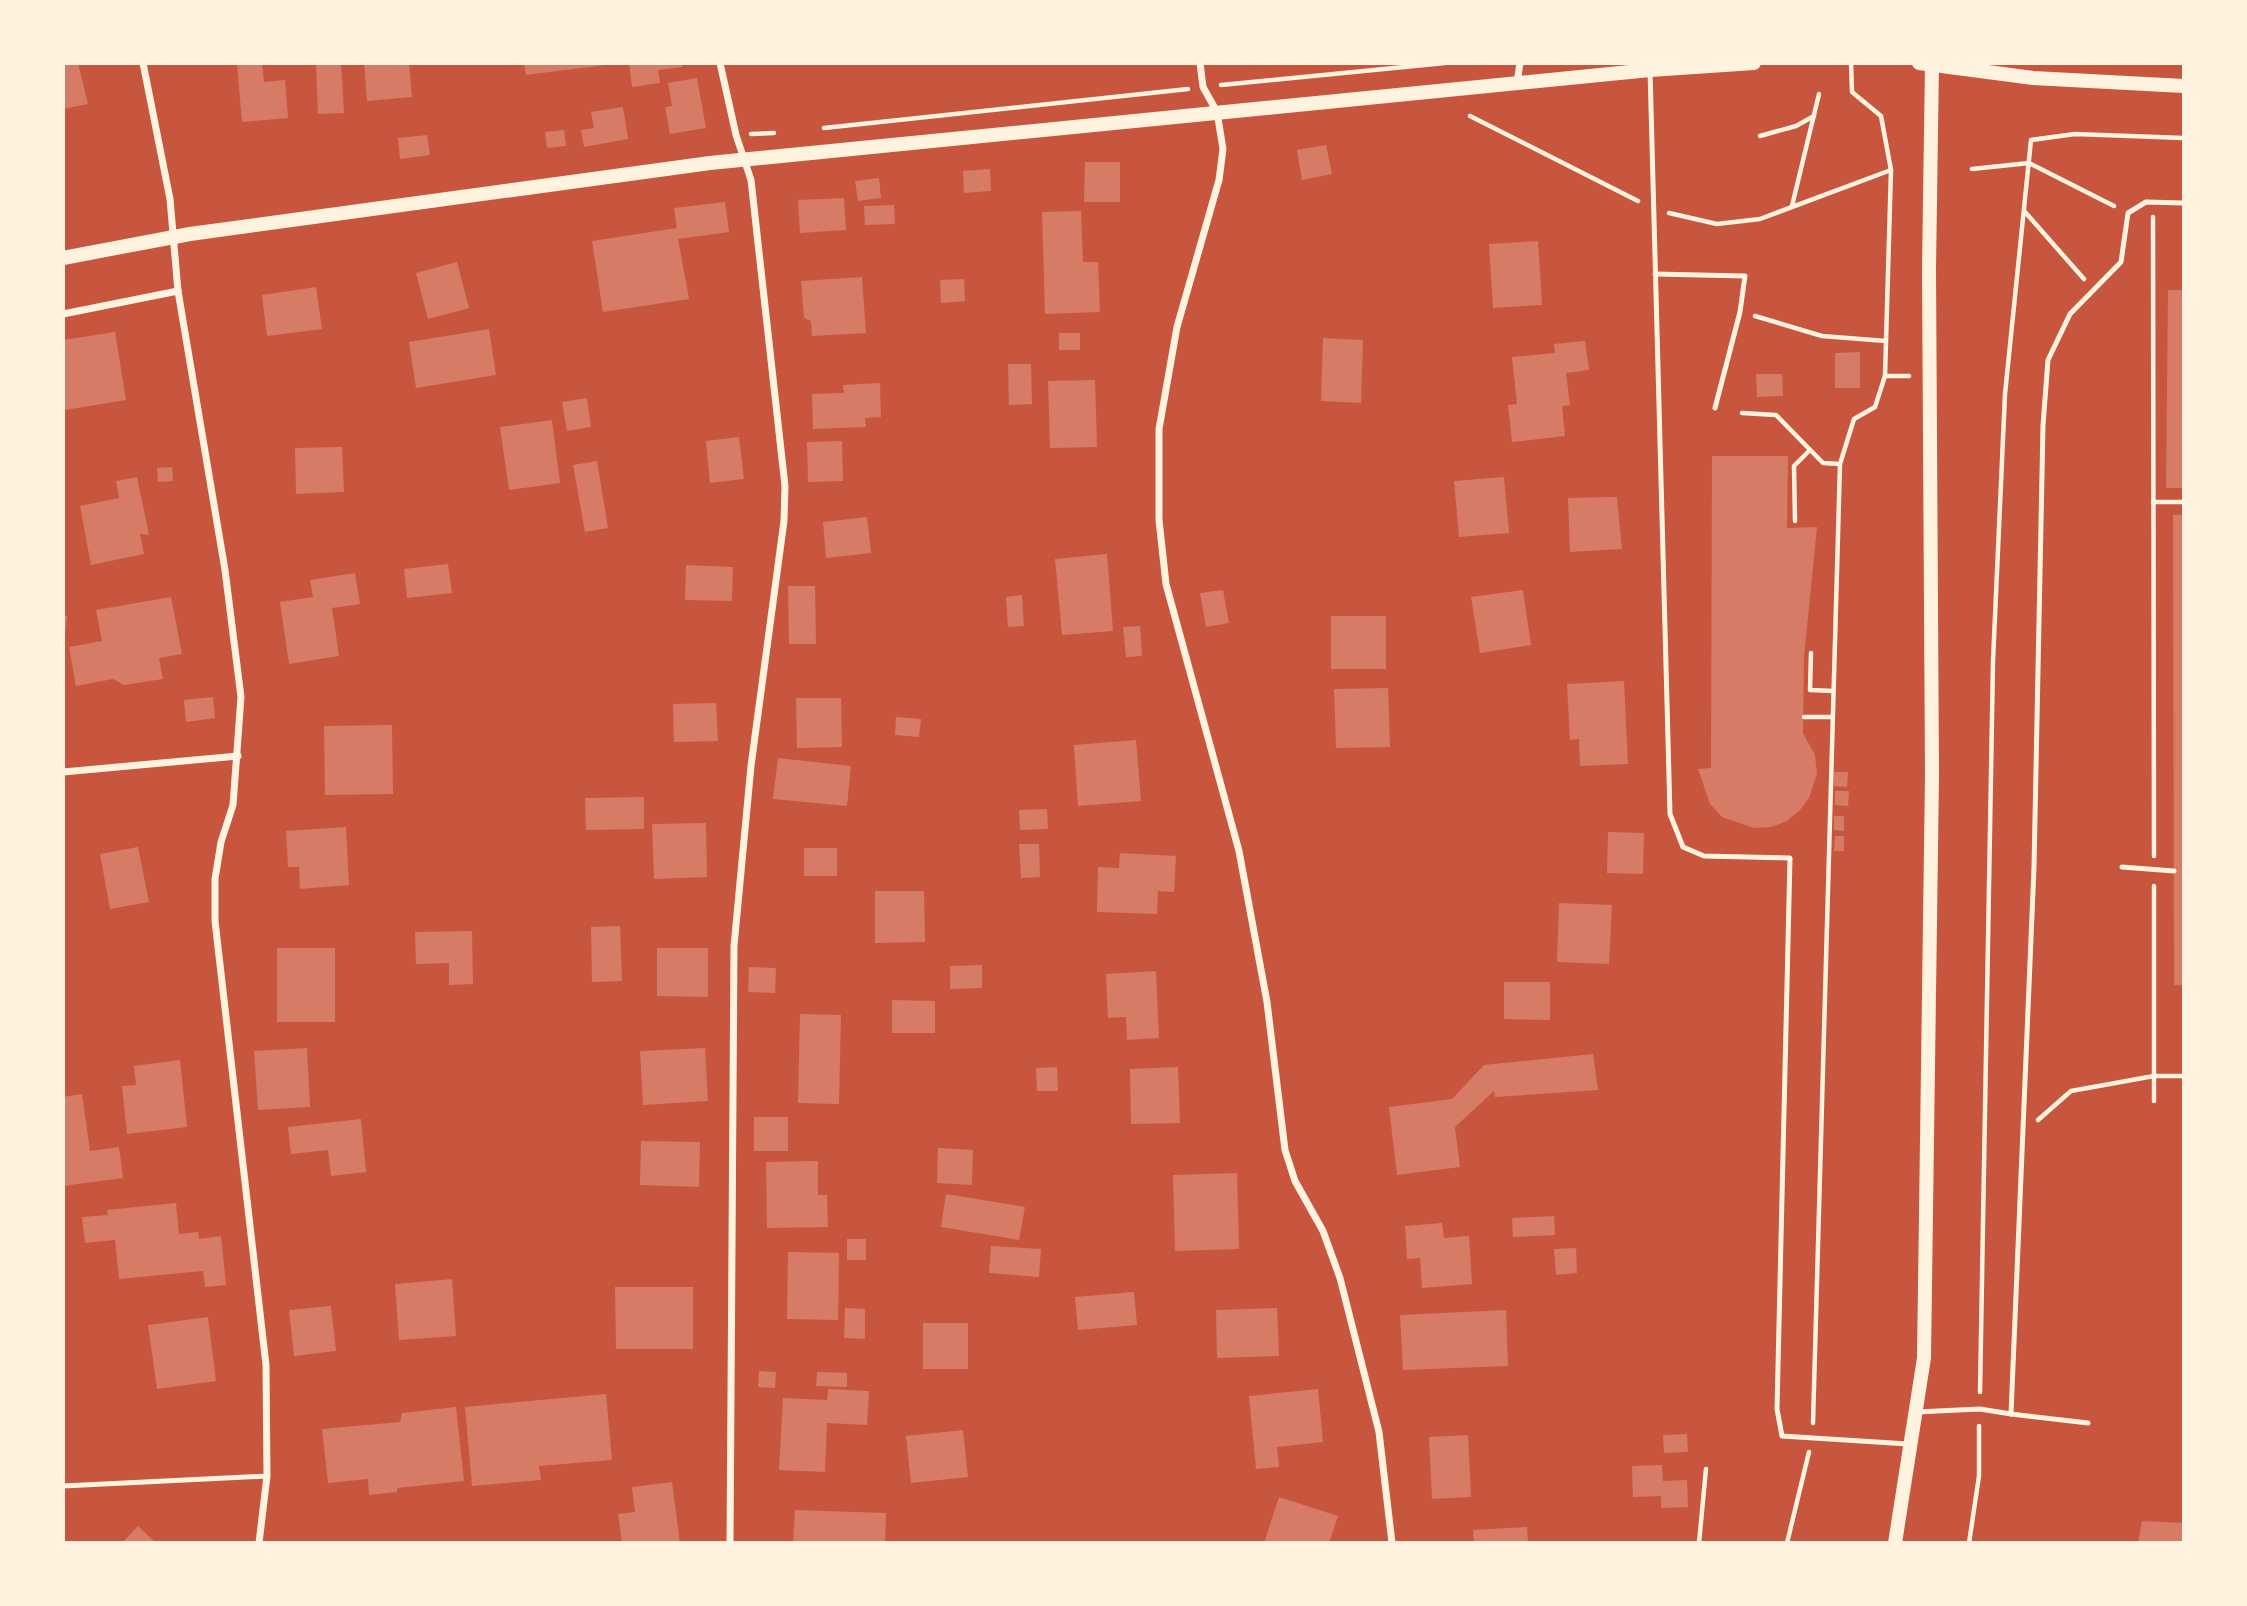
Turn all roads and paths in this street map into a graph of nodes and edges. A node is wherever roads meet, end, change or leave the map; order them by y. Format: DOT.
graph roads {
  1 [pos="143,63"];
  2 [pos="720,63"];
  3 [pos="1200,63"];
  4 [pos="1445,63"];
  5 [pos="1520,63"];
  6 [pos="1754,63"];
  7 [pos="1851,63"];
  8 [pos="1927,63"];
  9 [pos="1650,70"];
  10 [pos="1517,83"];
  11 [pos="2184,86"];
  12 [pos="1203,87"];
  13 [pos="1819,94"];
  14 [pos="1217,112"];
  15 [pos="1470,116"];
  16 [pos="1814,116"];
  17 [pos="821,128"];
  18 [pos="780,133"];
  19 [pos="736,135"];
  20 [pos="1760,136"];
  21 [pos="2184,138"];
  22 [pos="743,162"];
  23 [pos="2029,163"];
  24 [pos="1972,169"];
  25 [pos="1891,170"];
  26 [pos="2153,202"];
  27 [pos="2184,203"];
  28 [pos="1792,207"];
  29 [pos="1654,209"];
  30 [pos="2024,211"];
  31 [pos="2128,213"];
  32 [pos="172,237"];
  33 [pos="63,258"];
  34 [pos="1656,274"];
  35 [pos="2094,290"];
  36 [pos="178,291"];
  37 [pos="1740,312"];
  38 [pos="63,314"];
  39 [pos="1886,341"];
  40 [pos="1715,408"];
  41 [pos="1742,413"];
  42 [pos="1810,450"];
  43 [pos="1840,464"];
  44 [pos="2153,502"];
  45 [pos="2184,502"];
  46 [pos="1794,521"];
  47 [pos="1811,653"];
  48 [pos="1833,691"];
  49 [pos="1804,717"];
  50 [pos="1832,718"];
  51 [pos="238,756"];
  52 [pos="63,772"];
  53 [pos="2122,867"];
  54 [pos="2154,869"];
  55 [pos="2174,871"];
  56 [pos="2154,1076"];
  57 [pos="2184,1076"];
  58 [pos="2154,1101"];
  59 [pos="2022,1135"];
  60 [pos="1980,1409"];
  61 [pos="1916,1412"];
  62 [pos="2011,1414"];
  63 [pos="2088,1423"];
  64 [pos="1812,1437"];
  65 [pos="1910,1444"];
  66 [pos="1706,1469"];
  67 [pos="267,1476"];
  68 [pos="63,1486"];
  69 [pos="259,1543"];
  70 [pos="730,1543"];
  71 [pos="1392,1543"];
  72 [pos="1699,1543"];
  73 [pos="1787,1543"];
  74 [pos="1895,1543"];
  75 [pos="1969,1543"];
  1 -- 32 [label="street"];
  2 -- 19 [label="street"];
  3 -- 12 [label="street"];
  4 -- 12 [label="path"];
  5 -- 10 [label="street"];
  6 -- 9 [label="main road"];
  7 -- 25 [label="path"];
  8 -- 11 [label="main road"];
  8 -- 61 [label="main road"];
  9 -- 10 [label="main road"];
  9 -- 29 [label="lane"];
  10 -- 14 [label="main road"];
  12 -- 14 [label="street"];
  12 -- 17 [label="path"];
  13 -- 16 [label="path"];
  14 -- 22 [label="main road"];
  14 -- 71 [label="street"];
  15 -- 29 [label="path"];
  16 -- 20 [label="path"];
  16 -- 28 [label="path"];
  18 -- 19 [label="path"];
  19 -- 22 [label="street"];
  21 -- 23 [label="path"];
  22 -- 32 [label="main road"];
  22 -- 70 [label="street"];
  23 -- 24 [label="path"];
  23 -- 30 [label="path"];
  23 -- 31 [label="path"];
  25 -- 28 [label="path"];
  25 -- 39 [label="path"];
  26 -- 27 [label="lane"];
  26 -- 31 [label="lane"];
  26 -- 44 [label="path"];
  28 -- 29 [label="path"];
  29 -- 34 [label="lane"];
  30 -- 35 [label="path"];
  30 -- 60 [label="path"];
  31 -- 35 [label="lane"];
  32 -- 33 [label="main road"];
  32 -- 36 [label="street"];
  34 -- 37 [label="lane"];
  34 -- 64 [label="lane"];
  35 -- 59 [label="lane"];
  36 -- 38 [label="street"];
  36 -- 51 [label="street"];
  37 -- 39 [label="path"];
  37 -- 40 [label="lane"];
  39 -- 43 [label="path"];
  41 -- 42 [label="path"];
  42 -- 43 [label="path"];
  42 -- 46 [label="path"];
  43 -- 48 [label="path"];
  44 -- 45 [label="path"];
  44 -- 54 [label="path"];
  47 -- 48 [label="path"];
  48 -- 50 [label="path"];
  49 -- 50 [label="path"];
  50 -- 64 [label="path"];
  51 -- 52 [label="street"];
  51 -- 67 [label="street"];
  53 -- 54 [label="lane"];
  54 -- 55 [label="lane"];
  54 -- 56 [label="path"];
  56 -- 57 [label="path"];
  56 -- 58 [label="path"];
  56 -- 59 [label="path"];
  59 -- 62 [label="lane"];
  60 -- 61 [label="lane"];
  60 -- 62 [label="lane"];
  60 -- 75 [label="path"];
  61 -- 65 [label="main road"];
  62 -- 63 [label="lane"];
  64 -- 65 [label="lane"];
  64 -- 73 [label="path"];
  65 -- 74 [label="main road"];
  66 -- 72 [label="path"];
  67 -- 68 [label="lane"];
  67 -- 69 [label="street"];
}
